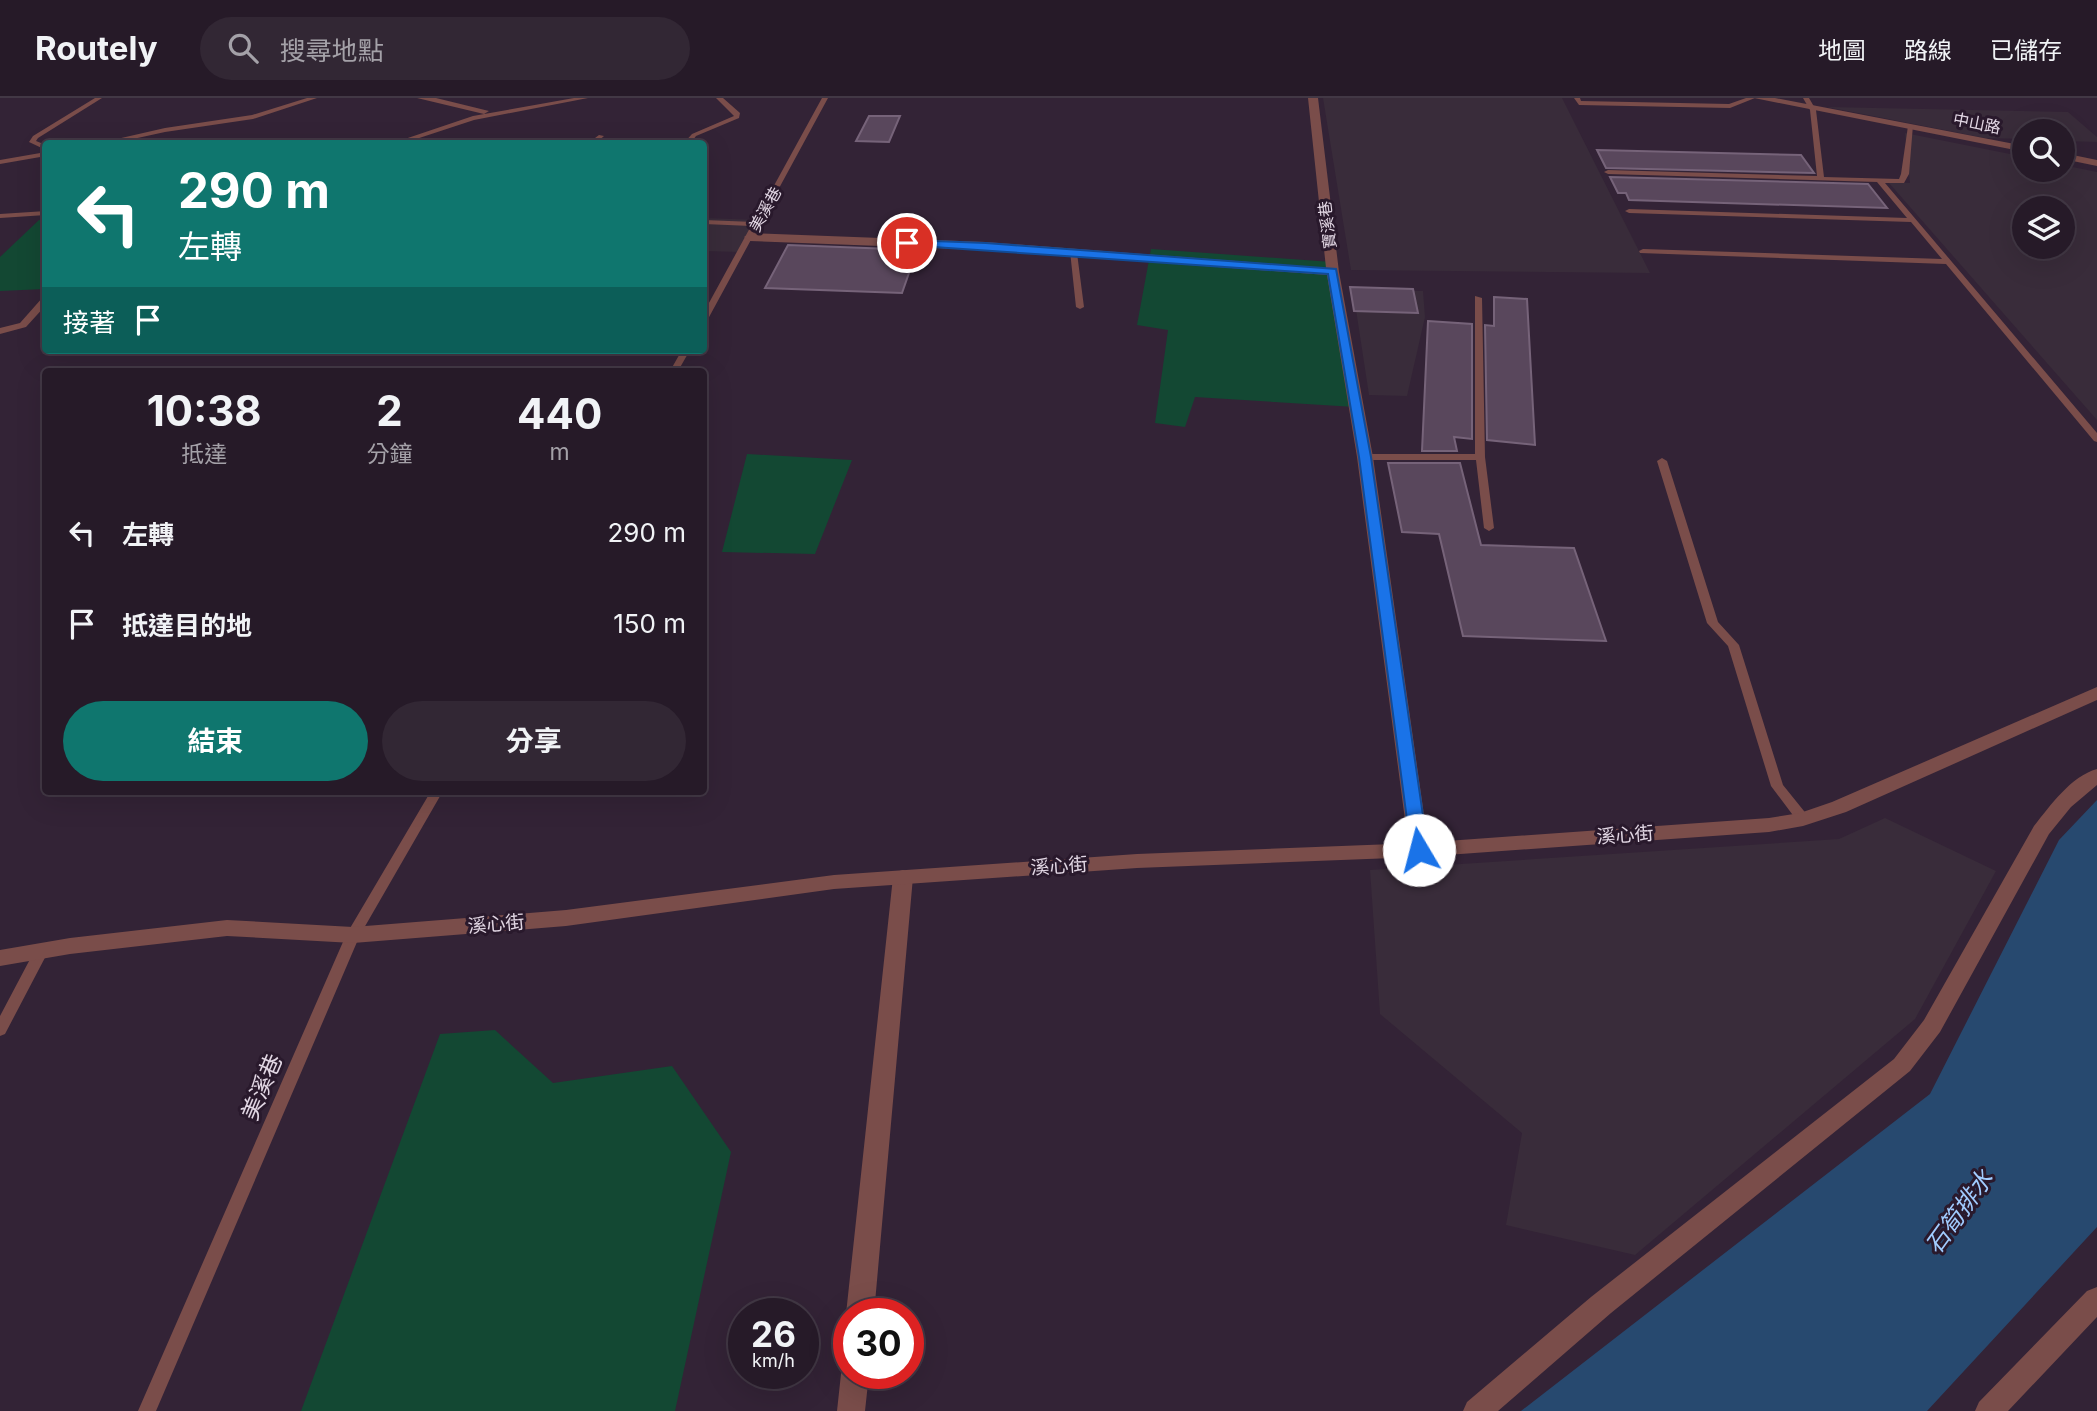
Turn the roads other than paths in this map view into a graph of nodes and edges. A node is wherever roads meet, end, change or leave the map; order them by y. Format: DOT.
graph roads {
  1 [pos="99,98"];
  2 [pos="314,98"];
  3 [pos="422,98"];
  4 [pos="585,98"];
  5 [pos="719,98"];
  6 [pos="825,98"];
  7 [pos="1313,98"];
  8 [pos="1577,98"];
  9 [pos="1752,98"];
  10 [pos="1759,98"];
  11 [pos="1806,98"];
  12 [pos="1813,110"];
  13 [pos="484,111"];
  14 [pos="1911,126"];
  15 [pos="425,134"];
  16 [pos="601,136"];
  17 [pos="117,140"];
  18 [pos="406,140"];
  19 [pos="428,140"];
  20 [pos="596,140"];
  21 [pos="690,140"];
  22 [pos="42,146"];
  23 [pos="2012,146"];
  24 [pos="42,155"];
  25 [pos="2075,158"];
  26 [pos="0,162"];
  27 [pos="2097,163"];
  28 [pos="1608,172"];
  29 [pos="1821,178"];
  30 [pos="1878,180"];
  31 [pos="1629,211"];
  32 [pos="42,213"];
  33 [pos="0,216"];
  34 [pos="1912,220"];
  35 [pos="707,222"];
  36 [pos="757,223"];
  37 [pos="750,237"];
  38 [pos="1643,251"];
  39 [pos="1073,253"];
  40 [pos="1947,262"];
  41 [pos="1333,272"];
  42 [pos="1478,298"];
  43 [pos="42,304"];
  44 [pos="1080,307"];
  45 [pos="707,314"];
  46 [pos="0,331"];
  47 [pos="2097,439"];
  48 [pos="1365,457"];
  49 [pos="1480,457"];
  50 [pos="1662,461"];
  51 [pos="1489,528"];
  52 [pos="2097,693"];
  53 [pos="2097,775"];
  54 [pos="435,795"];
  55 [pos="1803,819"];
  56 [pos="1419,850"];
  57 [pos="903,877"];
  58 [pos="353,935"];
  59 [pos="42,950"];
  60 [pos="0,958"];
  61 [pos="0,1030"];
  62 [pos="862,1298"];
  63 [pos="2097,1299"];
  64 [pos="853,1389"];
  65 [pos="147,1411"];
  66 [pos="851,1411"];
  67 [pos="1477,1411"];
  68 [pos="1989,1411"];
  1 -- 22 [label="lane"];
  2 -- 17 [label="lane"];
  3 -- 13 [label="street"];
  4 -- 15 [label="lane"];
  5 -- 21 [label="lane"];
  6 -- 36 [label="lane, 美溪巷"];
  7 -- 41 [label="street, 寶溪巷"];
  8 -- 9 [label="lane"];
  10 -- 12 [label="street, 中山路"];
  11 -- 12 [label="lane"];
  12 -- 14 [label="street, 中山路"];
  12 -- 29 [label="lane"];
  14 -- 23 [label="street, 中山路"];
  14 -- 30 [label="lane"];
  15 -- 18 [label="lane"];
  15 -- 19 [label="lane"];
  16 -- 20 [label="lane"];
  24 -- 26 [label="lane"];
  25 -- 27 [label="street"];
  28 -- 29 [label="lane"];
  29 -- 30 [label="lane"];
  30 -- 34 [label="lane"];
  31 -- 34 [label="lane"];
  32 -- 33 [label="lane"];
  34 -- 40 [label="lane"];
  35 -- 36 [label="lane"];
  36 -- 37 [label="lane, 美溪巷"];
  37 -- 39 [label="street"];
  37 -- 45 [label="lane, 美溪巷"];
  38 -- 40 [label="lane"];
  39 -- 41 [label="street"];
  39 -- 44 [label="lane"];
  40 -- 47 [label="lane"];
  41 -- 48 [label="street, 寶溪巷"];
  42 -- 49 [label="lane"];
  43 -- 46 [label="lane"];
  48 -- 49 [label="lane"];
  48 -- 56 [label="street, 寶溪巷"];
  49 -- 51 [label="lane"];
  50 -- 55 [label="lane"];
  52 -- 55 [label="street, 溪心街"];
  53 -- 67 [label="street"];
  54 -- 58 [label="lane, 美溪巷"];
  55 -- 56 [label="street, 溪心街"];
  56 -- 57 [label="street, 溪心街"];
  57 -- 58 [label="street, 溪心街"];
  57 -- 62 [label="street"];
  58 -- 59 [label="street, 溪心街"];
  58 -- 65 [label="lane, 美溪巷"];
  59 -- 60 [label="street, 溪心街"];
  59 -- 61 [label="lane"];
  63 -- 68 [label="street"];
  64 -- 66 [label="street"];
}
